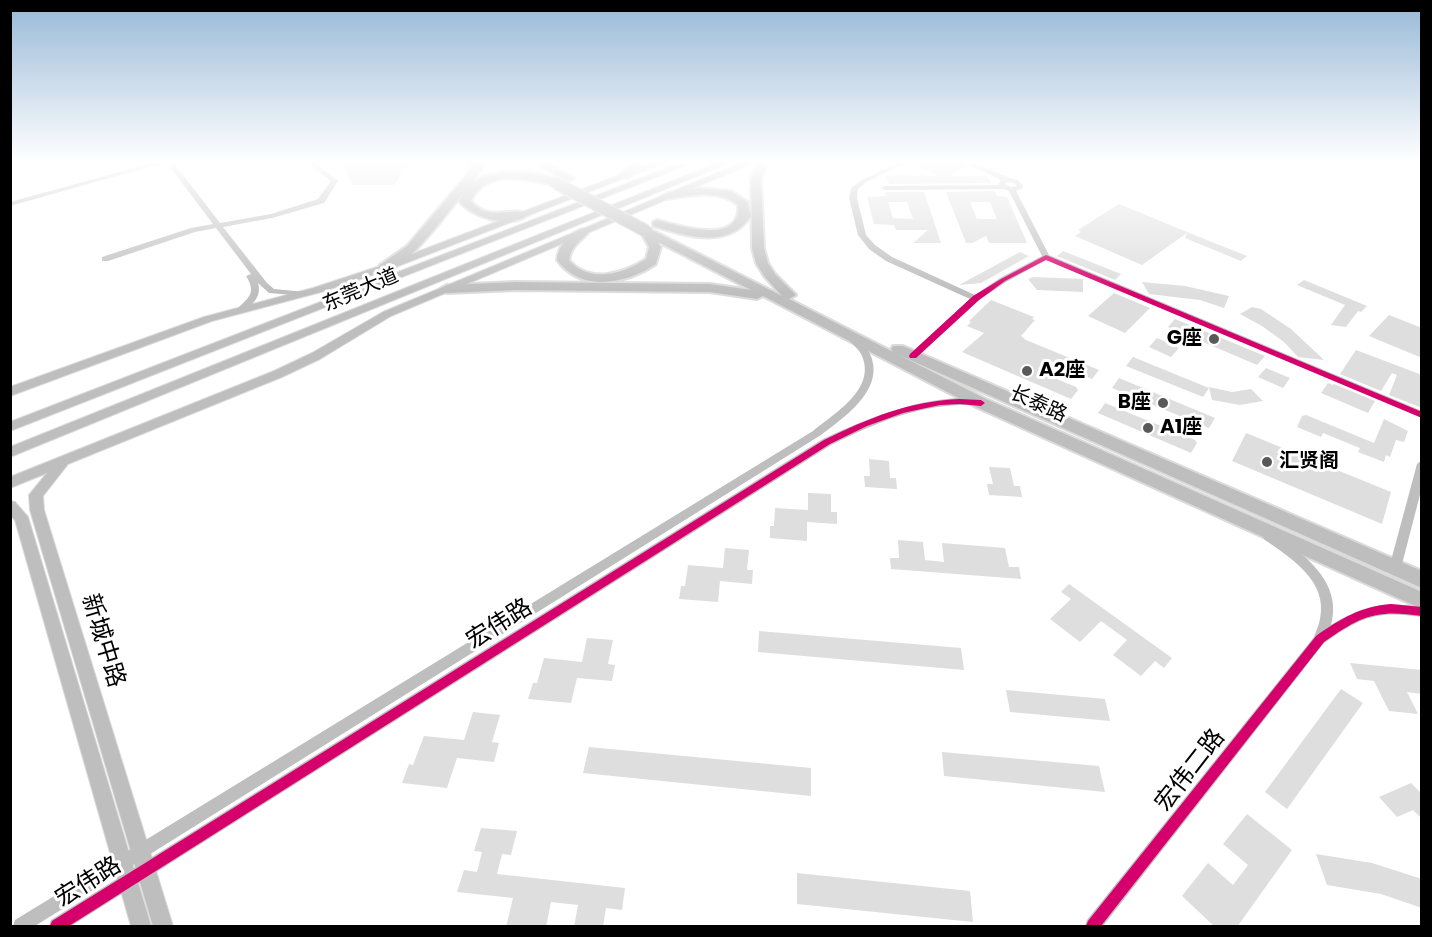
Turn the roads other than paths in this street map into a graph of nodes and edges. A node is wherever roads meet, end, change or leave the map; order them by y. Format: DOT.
graph roads {
  1 [pos="197,207"];
  2 [pos="201,207"];
  3 [pos="302,207"];
  4 [pos="447,207"];
  5 [pos="469,207"];
  6 [pos="544,207"];
  7 [pos="575,207"];
  8 [pos="607,207"];
  9 [pos="616,207"];
  10 [pos="617,207"];
  11 [pos="643,207"];
  12 [pos="744,207"];
  13 [pos="757,207"];
  14 [pos="855,207"];
  15 [pos="1020,207"];
  16 [pos="522,215"];
  17 [pos="214,226"];
  18 [pos="652,227"];
  19 [pos="582,233"];
  20 [pos="1046,257"];
  21 [pos="105,259"];
  22 [pos="384,268"];
  23 [pos="447,289"];
  24 [pos="317,290"];
  25 [pos="303,294"];
  26 [pos="785,298"];
  27 [pos="976,298"];
  28 [pos="241,310"];
  29 [pos="387,314"];
  30 [pos="851,338"];
  31 [pos="235,339"];
  32 [pos="276,346"];
  33 [pos="914,356"];
  34 [pos="14,389"];
  35 [pos="981,403"];
  36 [pos="1422,415"];
  37 [pos="10,427"];
  38 [pos="10,452"];
  39 [pos="74,456"];
  40 [pos="1422,464"];
  41 [pos="10,483"];
  42 [pos="10,506"];
  43 [pos="1248,522"];
  44 [pos="1395,568"];
  45 [pos="1422,580"];
  46 [pos="1422,601"];
  47 [pos="1422,612"];
  48 [pos="1320,639"];
  49 [pos="143,861"];
  50 [pos="126,873"];
  51 [pos="21,927"];
  52 [pos="57,927"];
  53 [pos="141,927"];
  54 [pos="163,927"];
  55 [pos="1093,927"];
  1 -- 17 [label="street"];
  2 -- 17 [label="street"];
  3 -- 17 [label="street"];
  4 -- 22 [label="highway"];
  5 -- 16 [label="highway"];
  6 -- 16 [label="main road"];
  7 -- 31 [label="main road, 东莞大道"];
  8 -- 18 [label="highway, bridge"];
  9 -- 32 [label="main road, 东莞大道"];
  10 -- 18 [label="highway"];
  11 -- 19 [label="main road"];
  12 -- 18 [label="highway"];
  13 -- 26 [label="highway"];
  14 -- 27 [label="street"];
  15 -- 20 [label="street"];
  16 -- 22 [label="main road"];
  17 -- 21 [label="street"];
  17 -- 25 [label="street"];
  17 -- 28 [label="street"];
  18 -- 19 [label="highway"];
  18 -- 26 [label="highway, 长泰路"];
  19 -- 23 [label="main road"];
  20 -- 27 [label="street"];
  20 -- 36 [label="street"];
  22 -- 24 [label="main road"];
  23 -- 26 [label="highway"];
  23 -- 29 [label="main road"];
  24 -- 25 [label="main road"];
  24 -- 31 [label="main road"];
  25 -- 28 [label="main road"];
  26 -- 30 [label="highway, 长泰路"];
  26 -- 33 [label="highway, 长泰路"];
  27 -- 33 [label="street"];
  28 -- 34 [label="main road"];
  29 -- 32 [label="main road"];
  29 -- 39 [label="main road"];
  30 -- 35 [label="highway, 长泰路"];
  30 -- 49 [label="street, 宏伟路"];
  31 -- 37 [label="main road, 东莞大道"];
  32 -- 38 [label="main road, 东莞大道"];
  33 -- 44 [label="highway, 长泰路"];
  35 -- 43 [label="highway, 长泰路"];
  35 -- 49 [label="street, 宏伟路"];
  39 -- 41 [label="main road"];
  39 -- 49 [label="main road, 新城中路"];
  40 -- 44 [label="street"];
  42 -- 50 [label="main road, 新城中路"];
  43 -- 46 [label="highway, 长泰路"];
  43 -- 48 [label="street"];
  44 -- 45 [label="highway, 长泰路"];
  47 -- 48 [label="street"];
  48 -- 55 [label="street, 宏伟二路"];
  49 -- 50 [label="street, 宏伟路"];
  49 -- 54 [label="main road, 新城中路"];
  50 -- 51 [label="street, 宏伟路"];
  50 -- 52 [label="street, 宏伟路"];
  50 -- 53 [label="main road, 新城中路"];
}
